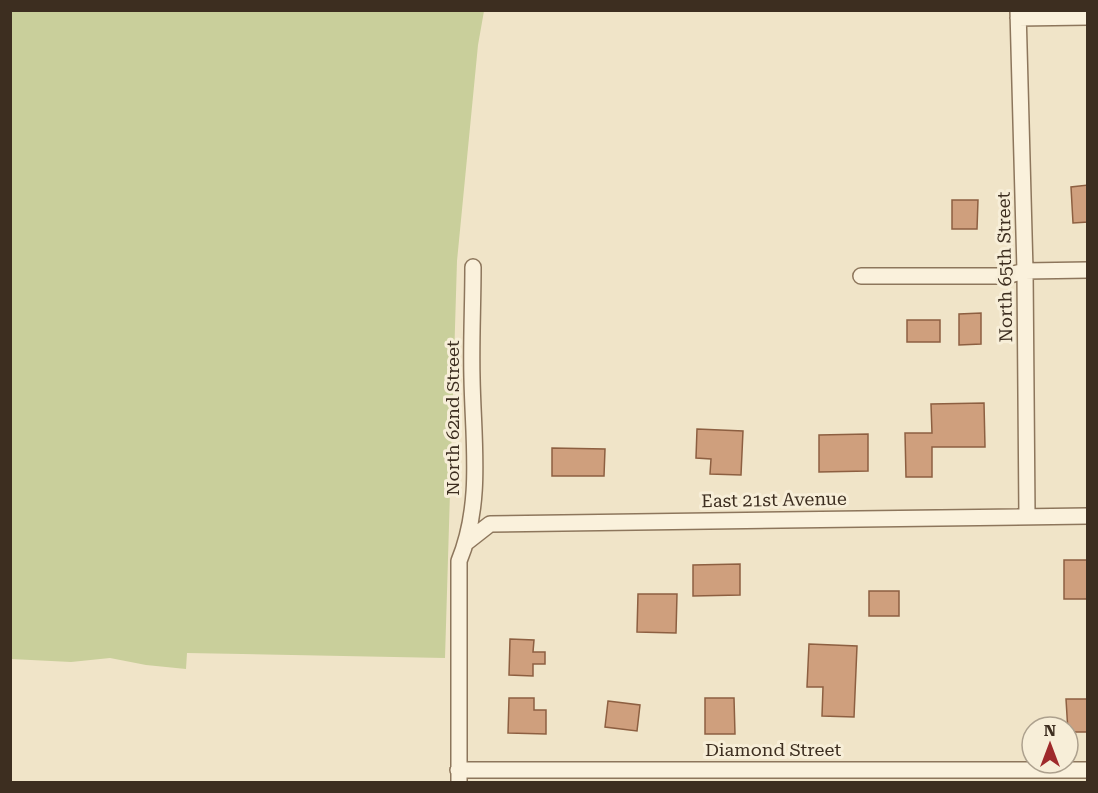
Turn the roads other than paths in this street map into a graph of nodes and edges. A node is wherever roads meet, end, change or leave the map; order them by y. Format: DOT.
graph roads {
  1 [pos="1018,14"];
  2 [pos="1088,17"];
  3 [pos="473,267"];
  4 [pos="1088,270"];
  5 [pos="1025,271"];
  6 [pos="861,276"];
  7 [pos="1027,516"];
  8 [pos="1088,516"];
  9 [pos="467,542"];
  10 [pos="1088,770"];
  11 [pos="459,776"];
  1 -- 2 [label="street"];
  1 -- 5 [label="street, North 65th Street"];
  3 -- 9 [label="street, North 62nd Street"];
  4 -- 5 [label="street"];
  5 -- 6 [label="street"];
  5 -- 7 [label="street, North 65th Street"];
  7 -- 8 [label="street, East 21st Avenue"];
  7 -- 9 [label="street, East 21st Avenue"];
  9 -- 11 [label="street, North 62nd Street"];
  10 -- 11 [label="street, Diamond Street"];
}
